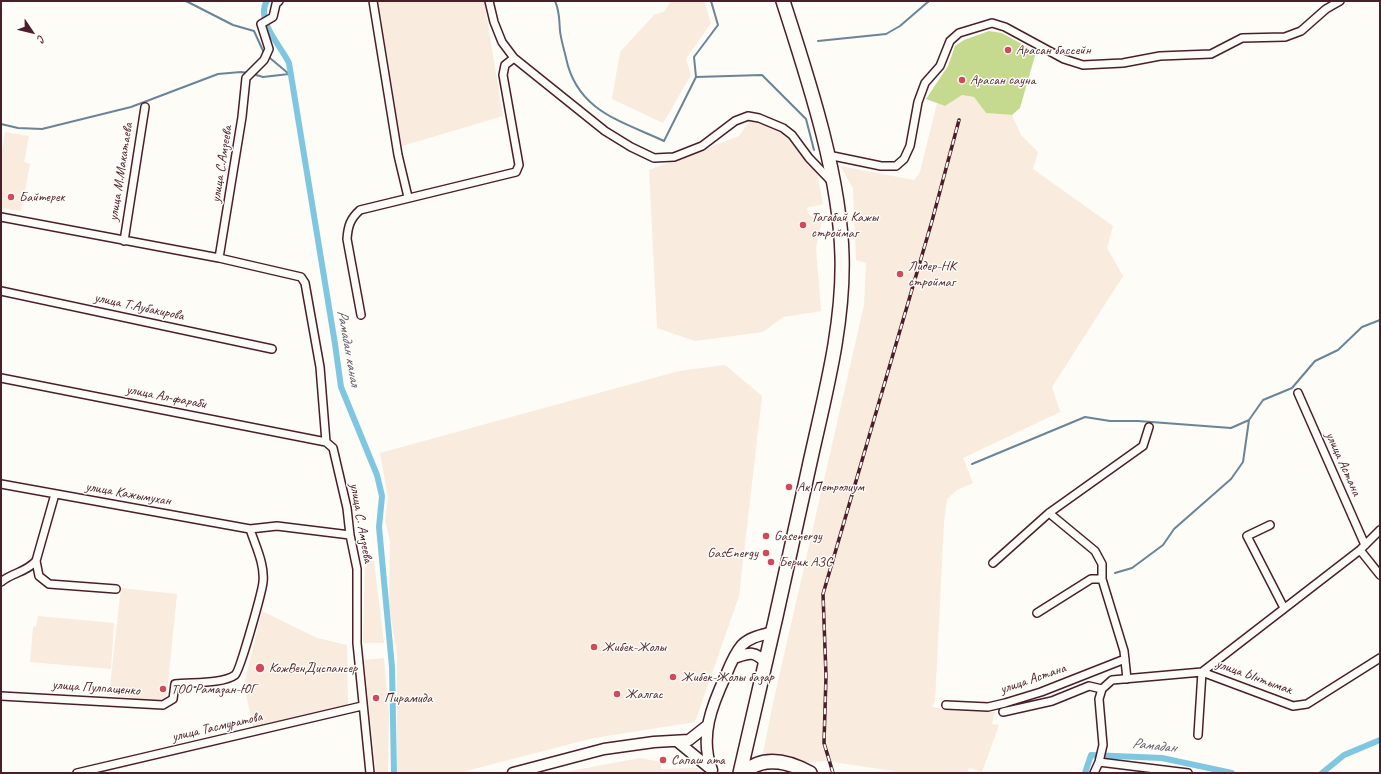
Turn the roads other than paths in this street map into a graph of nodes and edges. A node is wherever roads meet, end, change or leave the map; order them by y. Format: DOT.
graph roads {
  1 [pos="279,1"];
  2 [pos="373,1"];
  3 [pos="489,1"];
  4 [pos="783,1"];
  5 [pos="1340,1"];
  6 [pos="514,58"];
  7 [pos="145,107"];
  8 [pos="828,155"];
  9 [pos="832,183"];
  10 [pos="408,196"];
  11 [pos="1,217"];
  12 [pos="124,241"];
  13 [pos="219,258"];
  14 [pos="1,290"];
  15 [pos="361,315"];
  16 [pos="272,349"];
  17 [pos="1,378"];
  18 [pos="1298,393"];
  19 [pos="1149,427"];
  20 [pos="326,442"];
  21 [pos="1,484"];
  22 [pos="56,494"];
  23 [pos="1049,513"];
  24 [pos="1270,525"];
  25 [pos="250,529"];
  26 [pos="1380,530"];
  27 [pos="350,535"];
  28 [pos="1363,548"];
  29 [pos="36,561"];
  30 [pos="993,563"];
  31 [pos="1380,575"];
  32 [pos="1102,579"];
  33 [pos="1,582"];
  34 [pos="116,590"];
  35 [pos="1284,608"];
  36 [pos="1037,613"];
  37 [pos="773,632"];
  38 [pos="734,658"];
  39 [pos="1380,658"];
  40 [pos="1125,659"];
  41 [pos="766,663"];
  42 [pos="1202,672"];
  43 [pos="1127,679"];
  44 [pos="1102,689"];
  45 [pos="1,696"];
  46 [pos="946,705"];
  47 [pos="362,706"];
  48 [pos="1003,712"];
  49 [pos="708,725"];
  50 [pos="1198,735"];
  51 [pos="678,742"];
  52 [pos="1099,762"];
  53 [pos="713,771"];
  54 [pos="77,773"];
  55 [pos="370,773"];
  56 [pos="513,773"];
  57 [pos="742,773"];
  58 [pos="810,773"];
  59 [pos="1094,773"];
  60 [pos="1188,773"];
  1 -- 13 [label="street, улица С.Амзеева"];
  2 -- 10 [label="street"];
  3 -- 6 [label="street"];
  4 -- 8 [label="highway"];
  5 -- 8 [label="street"];
  6 -- 9 [label="street"];
  6 -- 10 [label="street"];
  7 -- 12 [label="street, улица М.Макатаева"];
  8 -- 9 [label="highway"];
  9 -- 37 [label="highway"];
  10 -- 15 [label="street"];
  11 -- 12 [label="street, улица М.Макатаева"];
  12 -- 13 [label="street, улица М.Макатаева"];
  13 -- 20 [label="street, улица С. Амзеева"];
  14 -- 16 [label="street, улица Т.Аубакирова"];
  17 -- 20 [label="street, улица Ал-фараби"];
  18 -- 28 [label="street, улица Астана"];
  19 -- 23 [label="street"];
  20 -- 27 [label="street, улица С. Амзеева"];
  21 -- 22 [label="street, улица Кажымухан"];
  22 -- 25 [label="street, улица Кажымухан"];
  22 -- 29 [label="street"];
  23 -- 30 [label="street"];
  23 -- 32 [label="street"];
  24 -- 35 [label="street"];
  25 -- 27 [label="street, улица Кажымухан"];
  25 -- 45 [label="street, улица Пулпащенко"];
  26 -- 28 [label="street"];
  27 -- 47 [label="street, улица С. Амзеева"];
  28 -- 31 [label="street, улица Астана"];
  28 -- 35 [label="street"];
  29 -- 33 [label="street"];
  29 -- 34 [label="street"];
  32 -- 36 [label="street"];
  32 -- 40 [label="street"];
  35 -- 42 [label="street"];
  37 -- 38 [label="main road"];
  37 -- 41 [label="highway"];
  38 -- 41 [label="main road"];
  38 -- 49 [label="main road"];
  39 -- 42 [label="street, улица Ынтымак"];
  40 -- 43 [label="street"];
  40 -- 46 [label="street, улица Астана"];
  41 -- 57 [label="highway"];
  42 -- 43 [label="street"];
  42 -- 50 [label="street"];
  43 -- 44 [label="street"];
  44 -- 48 [label="street, улица Астана"];
  44 -- 52 [label="street"];
  47 -- 54 [label="street, улица Тасмуратова"];
  47 -- 55 [label="street, улица С. Амзеева"];
  49 -- 51 [label="main road"];
  49 -- 53 [label="main road"];
  51 -- 53 [label="main road"];
  51 -- 56 [label="main road"];
  52 -- 59 [label="street"];
  52 -- 60 [label="street"];
  57 -- 58 [label="highway"];
}
